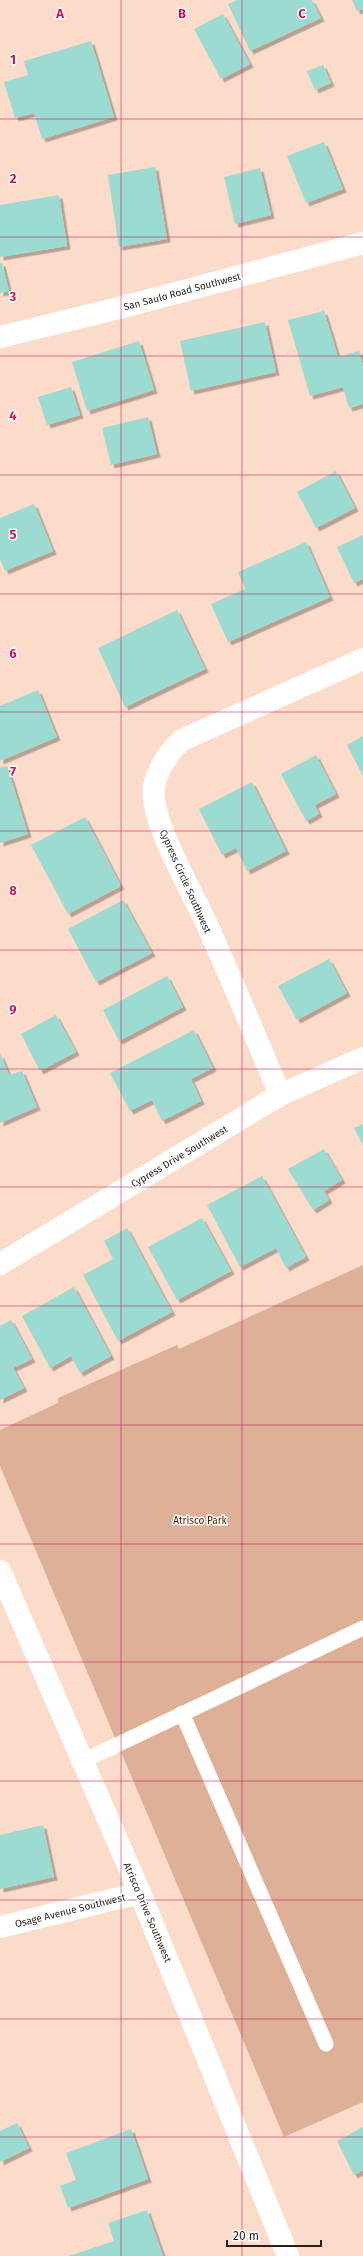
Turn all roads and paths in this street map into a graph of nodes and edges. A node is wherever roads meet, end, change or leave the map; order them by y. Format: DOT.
graph roads {
  1 [pos="363,243"];
  2 [pos="0,337"];
  3 [pos="363,659"];
  4 [pos="363,1058"];
  5 [pos="280,1095"];
  6 [pos="0,1264"];
  7 [pos="0,1571"];
  8 [pos="363,1628"];
  9 [pos="182,1713"];
  10 [pos="83,1761"];
  11 [pos="140,1892"];
  12 [pos="0,1927"];
  13 [pos="326,2044"];
  14 [pos="288,2256"];
  1 -- 2 [label="street, San Saulo Road Southwest"];
  3 -- 5 [label="street, Cypress Circle Southwest"];
  4 -- 5 [label="street, Cypress Drive Southwest"];
  5 -- 6 [label="street, Cypress Drive Southwest"];
  7 -- 10 [label="street, Atrisco Drive Southwest"];
  8 -- 9 [label="lane"];
  9 -- 10 [label="lane"];
  9 -- 13 [label="lane"];
  10 -- 11 [label="street, Atrisco Drive Southwest"];
  11 -- 12 [label="street, Osage Avenue Southwest"];
  11 -- 14 [label="street, Atrisco Drive Southwest"];
}
